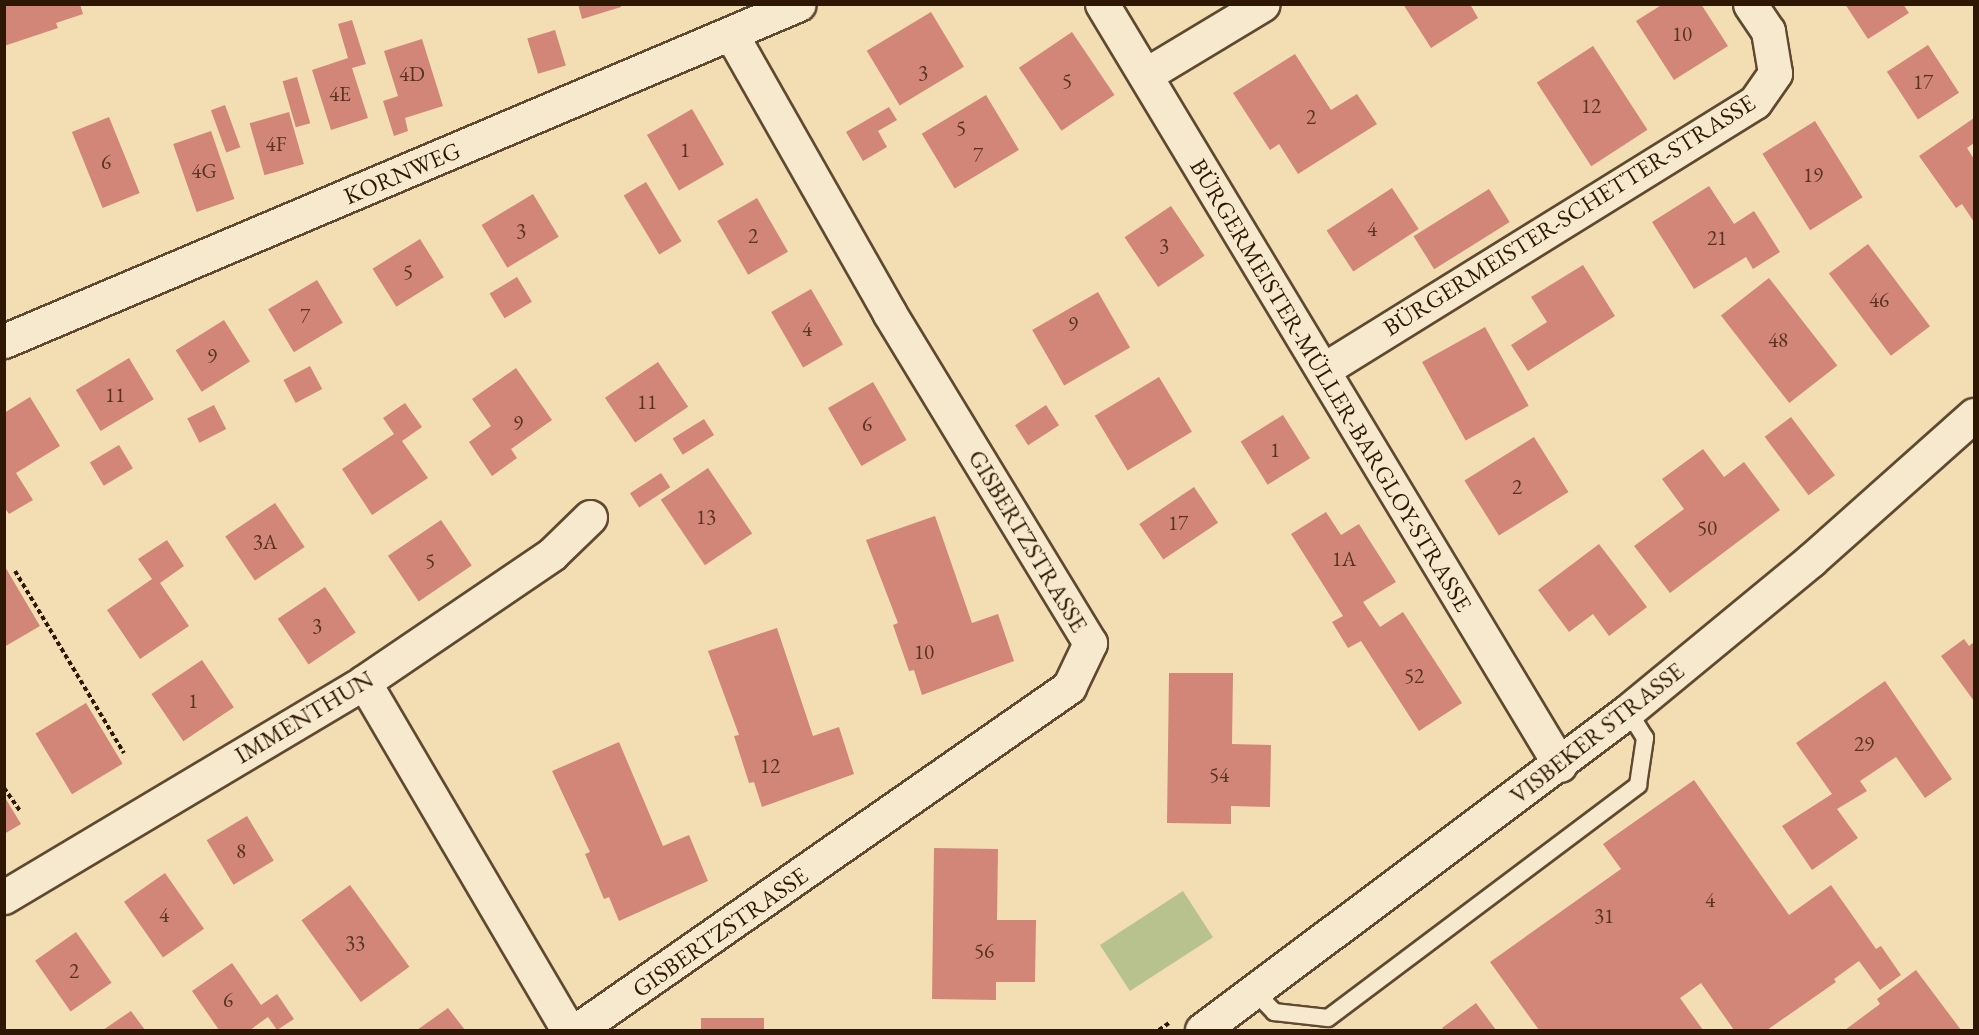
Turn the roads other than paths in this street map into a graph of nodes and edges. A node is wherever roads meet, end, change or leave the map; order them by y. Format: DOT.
graph roads {
  1 [pos="799,4"];
  2 [pos="1102,4"];
  3 [pos="1263,4"];
  4 [pos="1750,4"];
  5 [pos="731,33"];
  6 [pos="1147,74"];
  7 [pos="4,341"];
  8 [pos="1323,370"];
  9 [pos="1974,415"];
  10 [pos="590,517"];
  11 [pos="364,682"];
  12 [pos="1628,711"];
  13 [pos="1560,765"];
  14 [pos="4,897"];
  15 [pos="1255,992"];
  16 [pos="568,1030"];
  17 [pos="577,1030"];
  18 [pos="1202,1030"];
  1 -- 5 [label="street, KORNWEG"];
  2 -- 6 [label="street, BÜRGERMEISTER-MÜLLER-BARGLOY-STRASSE"];
  3 -- 6 [label="street"];
  4 -- 8 [label="street, BÜRGERMEISTER-SCHETTER-STRASSE"];
  5 -- 7 [label="street, KORNWEG"];
  5 -- 17 [label="street, GISBERTZSTRASSE"];
  6 -- 8 [label="street, BÜRGERMEISTER-MÜLLER-BARGLOY-STRASSE"];
  8 -- 13 [label="street, BÜRGERMEISTER-MÜLLER-BARGLOY-STRASSE"];
  9 -- 12 [label="street, VISBEKER STRASSE"];
  10 -- 11 [label="street, IMMENTHUN"];
  11 -- 14 [label="street, IMMENTHUN"];
  11 -- 16 [label="street"];
  12 -- 13 [label="street, VISBEKER STRASSE"];
  12 -- 15 [label="lane"];
  13 -- 15 [label="street, VISBEKER STRASSE"];
  15 -- 18 [label="street, VISBEKER STRASSE"];
}
